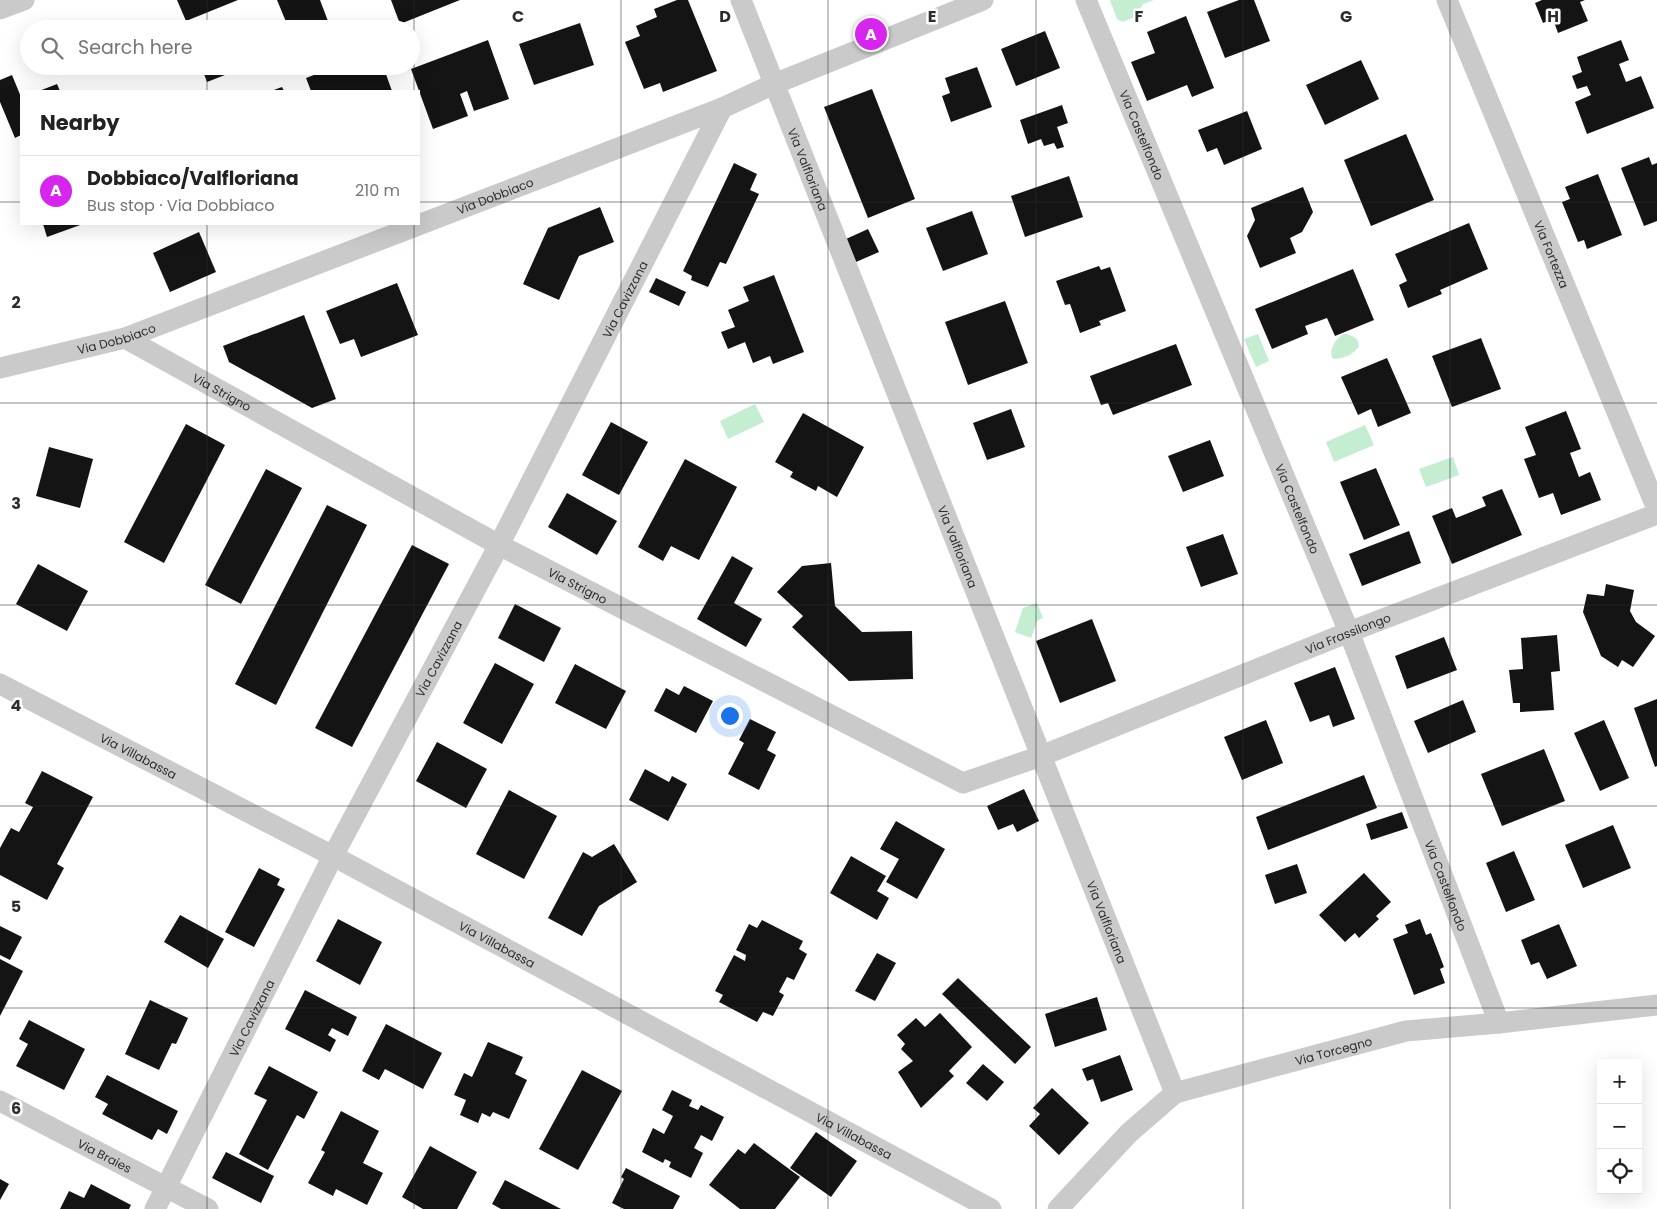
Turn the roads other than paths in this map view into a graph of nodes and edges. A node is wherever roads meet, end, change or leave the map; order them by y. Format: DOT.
graph roads {
  1 [pos="24,0"];
  2 [pos="741,0"];
  3 [pos="983,0"];
  4 [pos="1086,0"];
  5 [pos="1447,0"];
  6 [pos="0,9"];
  7 [pos="774,84"];
  8 [pos="722,108"];
  9 [pos="420,224"];
  10 [pos="418,225"];
  11 [pos="125,338"];
  12 [pos="0,368"];
  13 [pos="1657,509"];
  14 [pos="1657,514"];
  15 [pos="499,545"];
  16 [pos="1349,632"];
  17 [pos="0,684"];
  18 [pos="1041,756"];
  19 [pos="333,856"];
  20 [pos="1657,1005"];
  21 [pos="1498,1023"];
  22 [pos="1175,1093"];
  23 [pos="0,1101"];
  24 [pos="166,1187"];
  25 [pos="155,1209"];
  26 [pos="208,1209"];
  27 [pos="991,1209"];
  28 [pos="1058,1209"];
  1 -- 6 [label="street"];
  2 -- 7 [label="street, Via Valfloriana"];
  3 -- 7 [label="street, Via Dobbiaco"];
  4 -- 16 [label="street, Via Castelfondo"];
  5 -- 13 [label="street, Via Fortezza"];
  7 -- 8 [label="street, Via Dobbiaco"];
  7 -- 18 [label="street, Via Valfloriana"];
  8 -- 9 [label="street, Via Dobbiaco"];
  8 -- 15 [label="street, Via Cavizzana"];
  10 -- 11 [label="street, Via Dobbiaco"];
  11 -- 12 [label="street, Via Dobbiaco"];
  11 -- 15 [label="street, Via Strigno"];
  14 -- 16 [label="street, Via Frassilongo"];
  15 -- 18 [label="street, Via Strigno"];
  15 -- 19 [label="street, Via Cavizzana"];
  16 -- 18 [label="street, Via Frassilongo"];
  16 -- 21 [label="street, Via Castelfondo"];
  17 -- 19 [label="street, Via Villabassa"];
  18 -- 22 [label="street, Via Valfloriana"];
  19 -- 24 [label="street, Via Cavizzana"];
  19 -- 27 [label="street, Via Villabassa"];
  20 -- 21 [label="street, Via Torcegno"];
  21 -- 22 [label="street, Via Torcegno"];
  22 -- 28 [label="street, Via Torcegno"];
  23 -- 24 [label="street, Via Braies"];
  24 -- 25 [label="street, Via Cavizzana"];
  24 -- 26 [label="street, Via Braies"];
}
